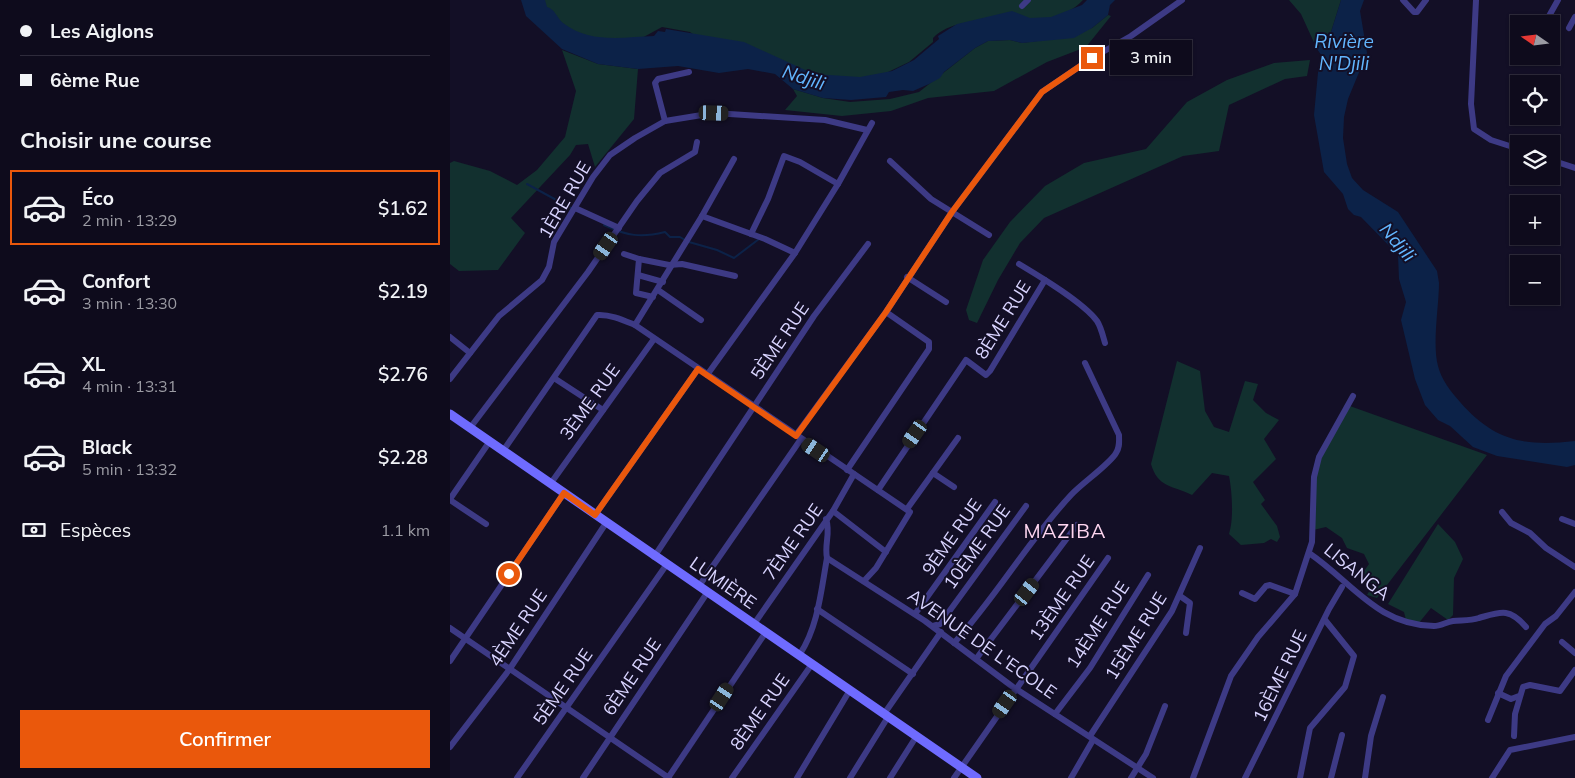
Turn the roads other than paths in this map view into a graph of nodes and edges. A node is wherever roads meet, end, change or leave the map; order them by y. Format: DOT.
graph roads {
  1 [pos="1028,0"];
  2 [pos="1182,0"];
  3 [pos="1403,0"];
  4 [pos="1426,0"];
  5 [pos="1476,0"];
  6 [pos="1558,0"];
  7 [pos="1022,6"];
  8 [pos="1550,15"];
  9 [pos="1575,16"];
  10 [pos="1569,28"];
  11 [pos="689,72"];
  12 [pos="666,120"];
  13 [pos="872,123"];
  14 [pos="868,130"];
  15 [pos="697,142"];
  16 [pos="1510,147"];
  17 [pos="734,159"];
  18 [pos="890,161"];
  19 [pos="1560,163"];
  20 [pos="1575,168"];
  21 [pos="838,184"];
  22 [pos="575,209"];
  23 [pos="952,212"];
  24 [pos="702,216"];
  25 [pos="617,231"];
  26 [pos="751,234"];
  27 [pos="989,234"];
  28 [pos="868,244"];
  29 [pos="795,253"];
  30 [pos="624,254"];
  31 [pos="639,260"];
  32 [pos="675,263"];
  33 [pos="1018,264"];
  34 [pos="638,275"];
  35 [pos="735,276"];
  36 [pos="907,277"];
  37 [pos="1045,280"];
  38 [pos="663,282"];
  39 [pos="658,290"];
  40 [pos="653,297"];
  41 [pos="946,302"];
  42 [pos="886,312"];
  43 [pos="701,320"];
  44 [pos="635,325"];
  45 [pos="450,337"];
  46 [pos="654,339"];
  47 [pos="1105,343"];
  48 [pos="470,352"];
  49 [pos="1085,363"];
  50 [pos="698,369"];
  51 [pos="707,375"];
  52 [pos="554,378"];
  53 [pos="450,379"];
  54 [pos="1353,396"];
  55 [pos="754,408"];
  56 [pos="603,410"];
  57 [pos="450,414"];
  58 [pos="470,428"];
  59 [pos="798,437"];
  60 [pos="958,438"];
  61 [pos="490,441"];
  62 [pos="503,451"];
  63 [pos="847,470"];
  64 [pos="933,473"];
  65 [pos="854,474"];
  66 [pos="551,483"];
  67 [pos="954,487"];
  68 [pos="878,490"];
  69 [pos="564,493"];
  70 [pos="450,499"];
  71 [pos="996,502"];
  72 [pos="1026,506"];
  73 [pos="909,511"];
  74 [pos="833,512"];
  75 [pos="1502,512"];
  76 [pos="595,515"];
  77 [pos="826,519"];
  78 [pos="1562,519"];
  79 [pos="606,523"];
  80 [pos="486,524"];
  81 [pos="1575,524"];
  82 [pos="1077,525"];
  83 [pos="1200,548"];
  84 [pos="886,552"];
  85 [pos="1309,553"];
  86 [pos="654,557"];
  87 [pos="827,558"];
  88 [pos="1108,558"];
  89 [pos="667,564"];
  90 [pos="1575,567"];
  91 [pos="1148,575"];
  92 [pos="864,581"];
  93 [pos="699,586"];
  94 [pos="1342,587"];
  95 [pos="1575,592"];
  96 [pos="707,593"];
  97 [pos="1242,593"];
  98 [pos="1295,594"];
  99 [pos="1180,596"];
  100 [pos="817,609"];
  101 [pos="915,614"];
  102 [pos="1324,620"];
  103 [pos="754,624"];
  104 [pos="933,626"];
  105 [pos="1526,627"];
  106 [pos="450,628"];
  107 [pos="766,632"];
  108 [pos="941,632"];
  109 [pos="1186,632"];
  110 [pos="466,639"];
  111 [pos="1562,642"];
  112 [pos="954,643"];
  113 [pos="1575,653"];
  114 [pos="800,654"];
  115 [pos="976,659"];
  116 [pos="450,661"];
  117 [pos="812,664"];
  118 [pos="509,670"];
  119 [pos="1575,670"];
  120 [pos="913,674"];
  121 [pos="1016,689"];
  122 [pos="850,690"];
  123 [pos="1498,693"];
  124 [pos="1519,696"];
  125 [pos="1382,697"];
  126 [pos="1165,706"];
  127 [pos="568,708"];
  128 [pos="1055,714"];
  129 [pos="886,716"];
  130 [pos="1488,720"];
  131 [pos="1342,735"];
  132 [pos="1514,736"];
  133 [pos="916,737"];
  134 [pos="1575,737"];
  135 [pos="1091,738"];
  136 [pos="609,739"];
  137 [pos="450,747"];
  138 [pos="962,767"];
  139 [pos="1137,768"];
  140 [pos="517,778"];
  141 [pos="582,778"];
  142 [pos="669,778"];
  143 [pos="732,778"];
  144 [pos="797,778"];
  145 [pos="850,778"];
  146 [pos="890,778"];
  147 [pos="954,778"];
  148 [pos="977,778"];
  149 [pos="1071,778"];
  150 [pos="1131,778"];
  151 [pos="1153,778"];
  152 [pos="1193,778"];
  153 [pos="1245,778"];
  154 [pos="1300,778"];
  155 [pos="1331,778"];
  156 [pos="1365,778"];
  157 [pos="1492,778"];
  1 -- 7 [label="street"];
  2 -- 23 [label="street"];
  3 -- 4 [label="street"];
  5 -- 16 [label="street"];
  6 -- 8 [label="street"];
  9 -- 10 [label="street"];
  11 -- 12 [label="street"];
  12 -- 14 [label="street"];
  12 -- 22 [label="street, 1ÈRE RUE"];
  13 -- 14 [label="street"];
  14 -- 21 [label="street"];
  15 -- 25 [label="street"];
  17 -- 24 [label="street"];
  18 -- 23 [label="street"];
  19 -- 20 [label="street"];
  21 -- 26 [label="street"];
  21 -- 29 [label="street"];
  22 -- 25 [label="street"];
  22 -- 48 [label="street, 1ÈRE RUE"];
  23 -- 27 [label="street"];
  23 -- 36 [label="street"];
  24 -- 26 [label="street"];
  24 -- 32 [label="street"];
  25 -- 58 [label="street"];
  26 -- 29 [label="street"];
  28 -- 55 [label="street, 5ÈME RUE"];
  29 -- 51 [label="street"];
  30 -- 31 [label="street"];
  31 -- 32 [label="street"];
  31 -- 34 [label="street"];
  32 -- 35 [label="street"];
  32 -- 38 [label="street"];
  33 -- 37 [label="street"];
  34 -- 38 [label="street"];
  34 -- 40 [label="street"];
  36 -- 41 [label="street"];
  36 -- 42 [label="street"];
  37 -- 47 [label="street"];
  37 -- 68 [label="street, 8ÈME RUE"];
  38 -- 39 [label="street"];
  39 -- 40 [label="street"];
  39 -- 43 [label="street"];
  40 -- 44 [label="street"];
  42 -- 59 [label="street"];
  42 -- 63 [label="street"];
  44 -- 46 [label="street"];
  44 -- 52 [label="street"];
  45 -- 48 [label="street"];
  46 -- 50 [label="street"];
  46 -- 56 [label="street, 3ÈME RUE"];
  48 -- 53 [label="street, 1ÈRE RUE"];
  49 -- 112 [label="street"];
  50 -- 51 [label="street"];
  50 -- 76 [label="street"];
  51 -- 55 [label="street"];
  52 -- 56 [label="street"];
  52 -- 62 [label="street"];
  54 -- 85 [label="street"];
  55 -- 59 [label="street"];
  55 -- 86 [label="street, 5ÈME RUE"];
  56 -- 66 [label="street, 3ÈME RUE"];
  57 -- 58 [label="street, LUMIÈRE"];
  58 -- 61 [label="street, LUMIÈRE"];
  59 -- 63 [label="street"];
  59 -- 93 [label="street"];
  60 -- 64 [label="street"];
  61 -- 62 [label="street, LUMIÈRE"];
  61 -- 70 [label="street"];
  62 -- 66 [label="street, LUMIÈRE"];
  63 -- 65 [label="street"];
  64 -- 67 [label="street"];
  64 -- 73 [label="street"];
  65 -- 68 [label="street"];
  65 -- 74 [label="street, 7ÈME RUE"];
  66 -- 69 [label="street, LUMIÈRE"];
  68 -- 73 [label="street"];
  69 -- 76 [label="street, LUMIÈRE"];
  69 -- 110 [label="street"];
  70 -- 80 [label="street"];
  71 -- 101 [label="street, 9ÈME RUE"];
  72 -- 104 [label="street, 10ÈME RUE"];
  73 -- 84 [label="street"];
  74 -- 77 [label="street, 7ÈME RUE"];
  74 -- 84 [label="street"];
  75 -- 90 [label="street"];
  76 -- 79 [label="street, LUMIÈRE"];
  77 -- 87 [label="street"];
  77 -- 103 [label="street, 7ÈME RUE"];
  78 -- 81 [label="street"];
  79 -- 86 [label="street, LUMIÈRE"];
  79 -- 118 [label="street, 4ÈME RUE"];
  82 -- 115 [label="street"];
  83 -- 99 [label="street, 15ÈME RUE"];
  84 -- 92 [label="street"];
  85 -- 98 [label="street"];
  85 -- 105 [label="street, LISANGA"];
  86 -- 89 [label="street, LUMIÈRE"];
  87 -- 92 [label="street, AVENUE DE L'ECOLE"];
  87 -- 100 [label="street, 8ÈME RUE"];
  88 -- 121 [label="street, 13ÈME RUE"];
  89 -- 93 [label="street, LUMIÈRE"];
  89 -- 127 [label="street, 5ÈME RUE"];
  91 -- 128 [label="street, 14ÈME RUE"];
  92 -- 101 [label="street, AVENUE DE L'ECOLE"];
  93 -- 96 [label="street, LUMIÈRE"];
  94 -- 102 [label="street, 16ÈME RUE"];
  95 -- 123 [label="street"];
  96 -- 103 [label="street, LUMIÈRE"];
  96 -- 136 [label="street, 6ÈME RUE"];
  97 -- 98 [label="street"];
  98 -- 152 [label="street, 16ÈME RUE"];
  99 -- 109 [label="street"];
  99 -- 135 [label="street, 15ÈME RUE"];
  100 -- 114 [label="street, 8ÈME RUE"];
  100 -- 120 [label="street"];
  101 -- 104 [label="street, AVENUE DE L'ECOLE"];
  102 -- 153 [label="street, 16ÈME RUE"];
  102 -- 154 [label="street"];
  103 -- 107 [label="street, LUMIÈRE"];
  104 -- 108 [label="street, AVENUE DE L'ECOLE"];
  106 -- 110 [label="street"];
  107 -- 114 [label="street, LUMIÈRE"];
  107 -- 142 [label="street"];
  108 -- 112 [label="street, AVENUE DE L'ECOLE"];
  108 -- 120 [label="street"];
  110 -- 116 [label="street"];
  110 -- 118 [label="street"];
  111 -- 113 [label="street"];
  112 -- 115 [label="street, AVENUE DE L'ECOLE"];
  114 -- 117 [label="street, LUMIÈRE"];
  115 -- 121 [label="street, AVENUE DE L'ECOLE"];
  117 -- 122 [label="street, LUMIÈRE"];
  117 -- 143 [label="street, 8ÈME RUE"];
  118 -- 127 [label="street"];
  118 -- 137 [label="street, 4ÈME RUE"];
  119 -- 124 [label="street"];
  120 -- 129 [label="street"];
  121 -- 128 [label="street, AVENUE DE L'ECOLE"];
  121 -- 138 [label="street, 13ÈME RUE"];
  122 -- 129 [label="street, LUMIÈRE"];
  122 -- 144 [label="street"];
  123 -- 124 [label="street"];
  123 -- 130 [label="street"];
  124 -- 132 [label="street"];
  125 -- 156 [label="street"];
  126 -- 139 [label="street"];
  127 -- 136 [label="street"];
  127 -- 140 [label="street, 5ÈME RUE"];
  128 -- 135 [label="street, AVENUE DE L'ECOLE"];
  129 -- 133 [label="street, LUMIÈRE"];
  129 -- 145 [label="street"];
  131 -- 155 [label="street"];
  133 -- 138 [label="street, LUMIÈRE"];
  133 -- 146 [label="street"];
  134 -- 157 [label="street"];
  135 -- 139 [label="street, AVENUE DE L'ECOLE"];
  135 -- 149 [label="street, 15ÈME RUE"];
  136 -- 141 [label="street, 6ÈME RUE"];
  136 -- 142 [label="street"];
  138 -- 147 [label="street, 13ÈME RUE"];
  138 -- 148 [label="street, LUMIÈRE"];
  139 -- 150 [label="street"];
  139 -- 151 [label="street, AVENUE DE L'ECOLE"];
}
